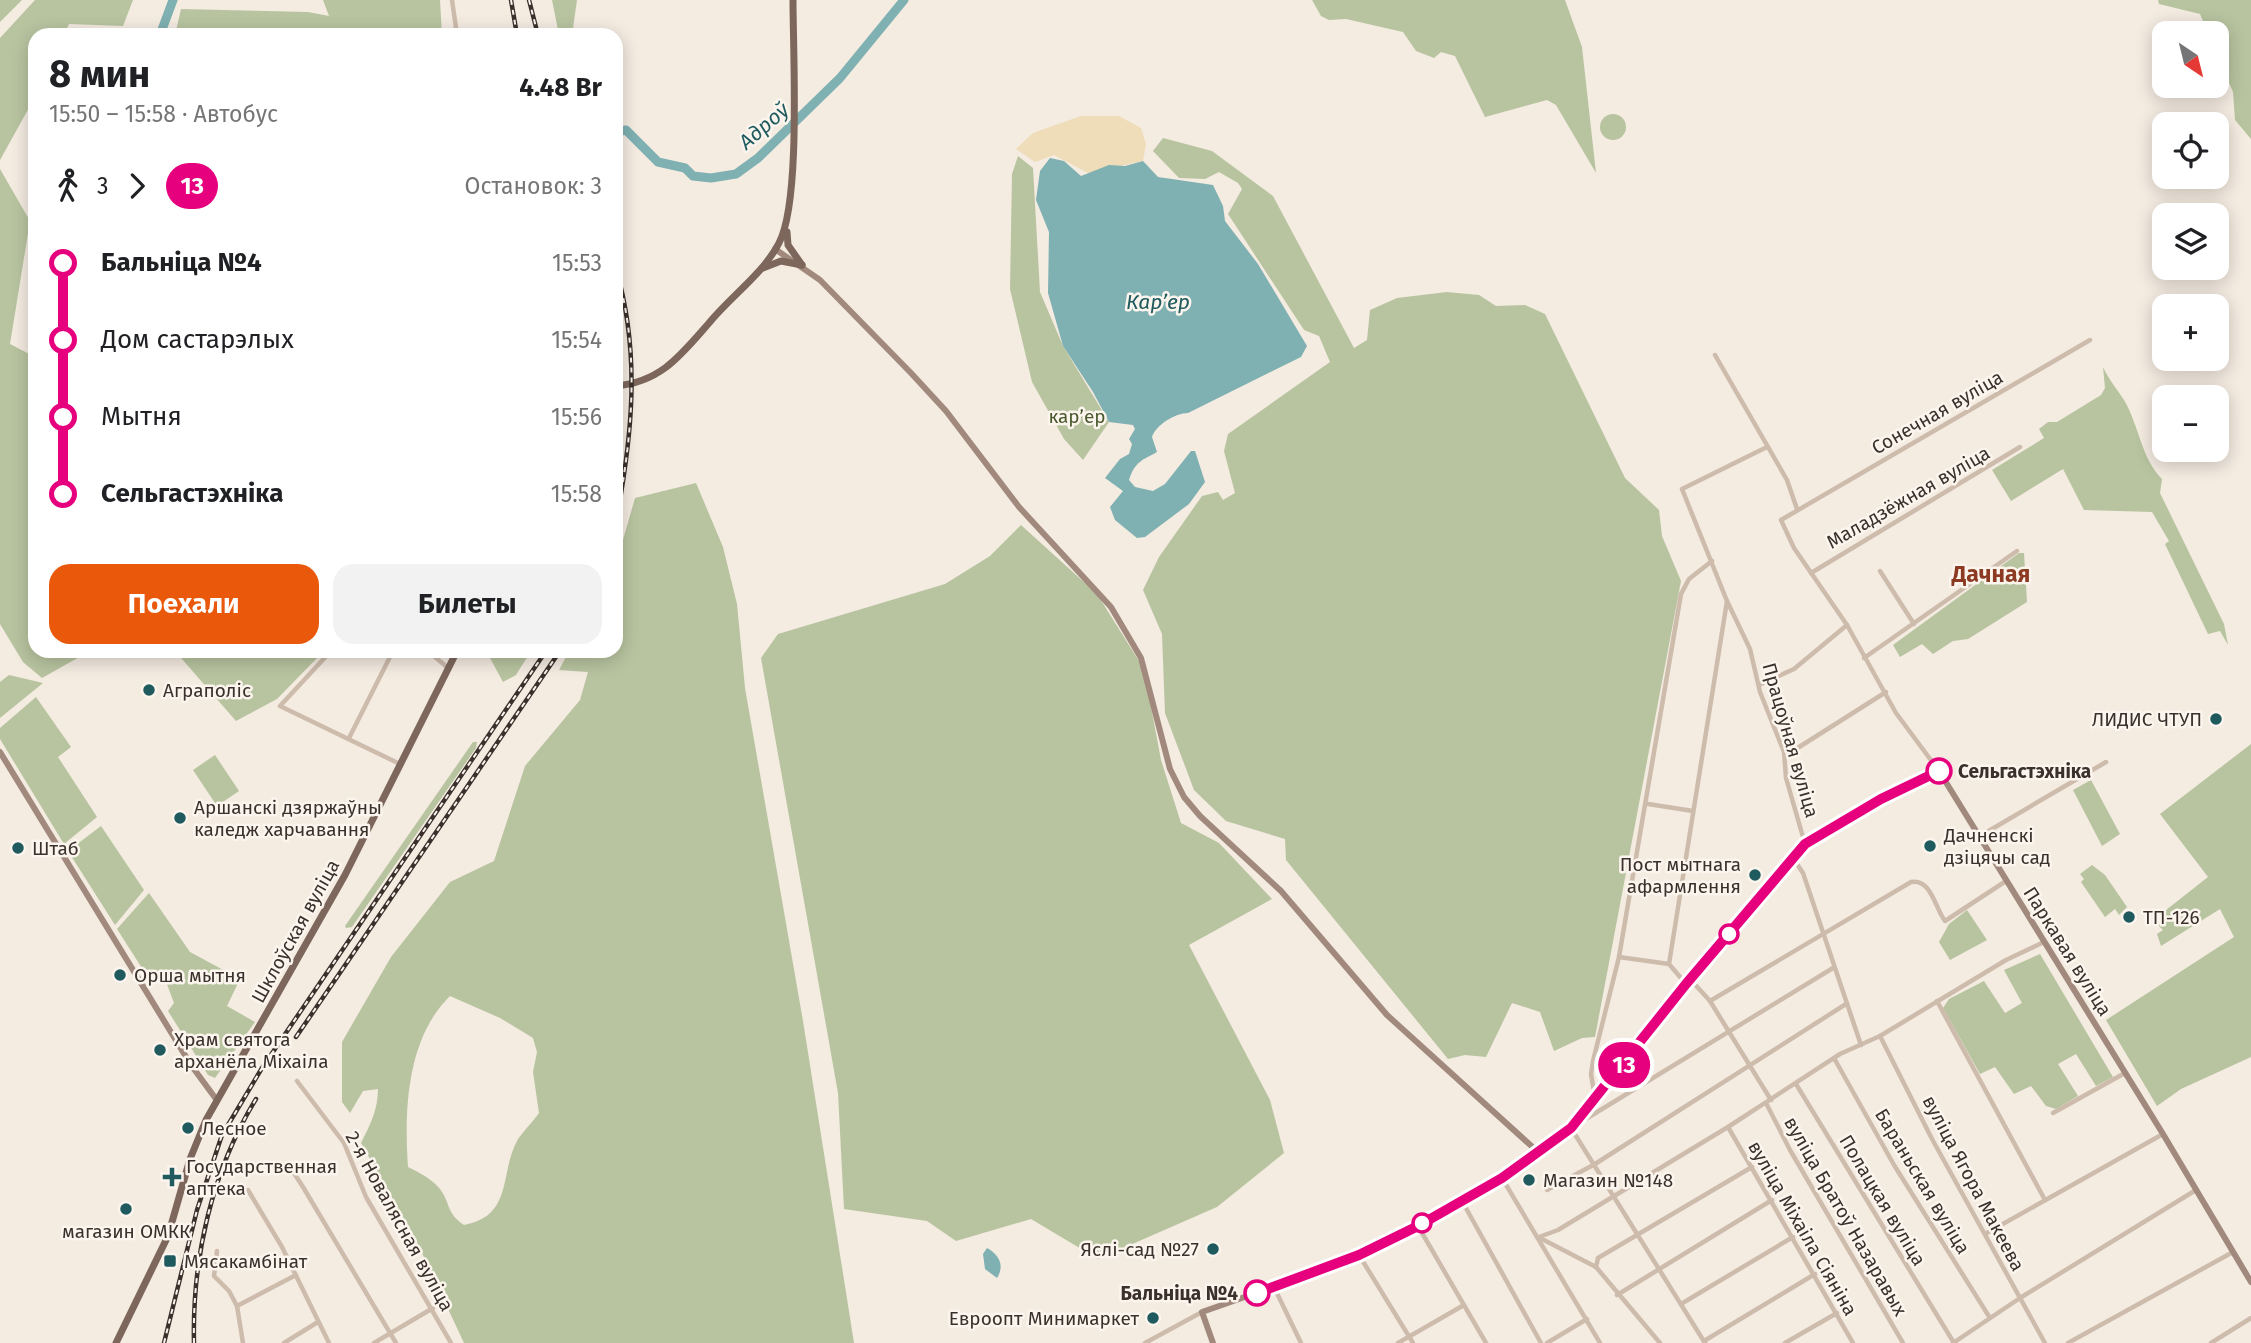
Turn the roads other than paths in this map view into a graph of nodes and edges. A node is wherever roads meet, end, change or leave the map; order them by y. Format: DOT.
graph roads {
  1 [pos="452,0"];
  2 [pos="793,0"];
  3 [pos="456,28"];
  4 [pos="788,218"];
  5 [pos="777,246"];
  6 [pos="800,262"];
  7 [pos="757,273"];
  8 [pos="2090,340"];
  9 [pos="1715,355"];
  10 [pos="623,385"];
  11 [pos="1767,447"];
  12 [pos="2020,447"];
  13 [pos="1797,509"];
  14 [pos="2017,551"];
  15 [pos="1712,561"];
  16 [pos="1880,571"];
  17 [pos="1811,573"];
  18 [pos="1727,601"];
  19 [pos="1725,612"];
  20 [pos="1734,612"];
  21 [pos="1914,624"];
  22 [pos="1847,625"];
  23 [pos="325,658"];
  24 [pos="389,658"];
  25 [pos="436,658"];
  26 [pos="453,658"];
  27 [pos="1864,658"];
  28 [pos="448,668"];
  29 [pos="1759,685"];
  30 [pos="1886,692"];
  31 [pos="349,738"];
  32 [pos="0,752"];
  33 [pos="1785,756"];
  34 [pos="2106,762"];
  35 [pos="400,764"];
  36 [pos="1939,771"];
  37 [pos="1648,804"];
  38 [pos="1693,811"];
  39 [pos="1979,837"];
  40 [pos="1805,844"];
  41 [pos="1793,858"];
  42 [pos="2007,881"];
  43 [pos="1824,933"];
  44 [pos="2044,942"];
  45 [pos="1619,957"];
  46 [pos="1669,964"];
  47 [pos="1833,968"];
  48 [pos="1688,982"];
  49 [pos="1710,1001"];
  50 [pos="1937,1001"];
  51 [pos="1846,1004"];
  52 [pos="1730,1032"];
  53 [pos="1880,1036"];
  54 [pos="1861,1045"];
  55 [pos="1834,1058"];
  56 [pos="1750,1065"];
  57 [pos="2125,1073"];
  58 [pos="297,1081"];
  59 [pos="1796,1084"];
  60 [pos="216,1100"];
  61 [pos="1596,1100"];
  62 [pos="1768,1101"];
  63 [pos="2053,1113"];
  64 [pos="1728,1127"];
  65 [pos="1571,1128"];
  66 [pos="2163,1133"];
  67 [pos="1538,1152"];
  68 [pos="281,1164"];
  69 [pos="1595,1164"];
  70 [pos="1752,1167"];
  71 [pos="1502,1178"];
  72 [pos="248,1190"];
  73 [pos="1547,1190"];
  74 [pos="2197,1190"];
  75 [pos="1616,1195"];
  76 [pos="1772,1200"];
  77 [pos="2045,1200"];
  78 [pos="1462,1201"];
  79 [pos="1418,1226"];
  80 [pos="1638,1232"];
  81 [pos="1985,1234"];
  82 [pos="1539,1237"];
  83 [pos="1793,1237"];
  84 [pos="217,1251"];
  85 [pos="2233,1252"];
  86 [pos="1359,1255"];
  87 [pos="1596,1267"];
  88 [pos="1658,1269"];
  89 [pos="1815,1274"];
  90 [pos="296,1275"];
  91 [pos="2251,1282"];
  92 [pos="1274,1287"];
  93 [pos="1617,1295"];
  94 [pos="2020,1298"];
  95 [pos="1681,1304"];
  96 [pos="1464,1305"];
  97 [pos="237,1306"];
  98 [pos="433,1308"];
  99 [pos="1202,1312"];
  100 [pos="1837,1313"];
  101 [pos="1990,1318"];
  102 [pos="2251,1318"];
  103 [pos="1587,1319"];
  104 [pos="317,1322"];
  105 [pos="391,1333"];
  106 [pos="1409,1336"];
  107 [pos="1705,1342"];
  108 [pos="116,1343"];
  109 [pos="243,1343"];
  110 [pos="284,1343"];
  111 [pos="329,1343"];
  112 [pos="374,1343"];
  113 [pos="396,1343"];
  114 [pos="450,1343"];
  115 [pos="1145,1343"];
  116 [pos="1213,1343"];
  117 [pos="1301,1343"];
  118 [pos="1398,1343"];
  119 [pos="1413,1343"];
  120 [pos="1486,1343"];
  121 [pos="1541,1343"];
  122 [pos="1547,1343"];
  123 [pos="1600,1343"];
  124 [pos="1660,1343"];
  125 [pos="1784,1343"];
  126 [pos="1853,1343"];
  127 [pos="1903,1343"];
  128 [pos="1954,1343"];
  129 [pos="2045,1343"];
  130 [pos="2068,1343"];
  131 [pos="2211,1343"];
  1 -- 3 [label="street"];
  2 -- 4 [label="main road"];
  4 -- 5 [label="main road"];
  4 -- 6 [label="main road"];
  5 -- 6 [label="street"];
  5 -- 7 [label="main road"];
  6 -- 7 [label="main road"];
  6 -- 67 [label="street"];
  7 -- 10 [label="main road"];
  8 -- 13 [label="street, Сонечная вуліца"];
  9 -- 11 [label="street"];
  11 -- 13 [label="street"];
  11 -- 15 [label="street, Працоўная вуліца"];
  12 -- 17 [label="street, Маладзёжная вуліца"];
  13 -- 17 [label="street, Паркавая вуліца"];
  14 -- 21 [label="street"];
  15 -- 18 [label="street, Працоўная вуліца"];
  15 -- 37 [label="street"];
  16 -- 21 [label="street"];
  17 -- 22 [label="street, Паркавая вуліца"];
  18 -- 19 [label="street"];
  18 -- 20 [label="street, Працоўная вуліца"];
  19 -- 20 [label="street"];
  19 -- 38 [label="street"];
  20 -- 29 [label="street, Працоўная вуліца"];
  21 -- 27 [label="street"];
  22 -- 27 [label="street, Паркавая вуліца"];
  22 -- 29 [label="street"];
  23 -- 31 [label="street"];
  24 -- 31 [label="street"];
  25 -- 28 [label="street"];
  26 -- 28 [label="main road, Шклоўская вуліца"];
  27 -- 30 [label="street, Паркавая вуліца"];
  28 -- 35 [label="main road, Шклоўская вуліца"];
  29 -- 33 [label="street, Працоўная вуліца"];
  30 -- 33 [label="street"];
  30 -- 36 [label="street, Паркавая вуліца"];
  31 -- 35 [label="street"];
  32 -- 60 [label="street"];
  33 -- 40 [label="street, Працоўная вуліца"];
  34 -- 39 [label="street"];
  35 -- 60 [label="main road, Шклоўская вуліца"];
  36 -- 39 [label="street, Паркавая вуліца"];
  36 -- 40 [label="street"];
  37 -- 38 [label="street"];
  37 -- 45 [label="street"];
  38 -- 46 [label="street"];
  39 -- 42 [label="street, Паркавая вуліца"];
  40 -- 41 [label="street"];
  41 -- 43 [label="street"];
  41 -- 48 [label="street"];
  42 -- 43 [label="street"];
  42 -- 44 [label="street, Паркавая вуліца"];
  43 -- 47 [label="street"];
  43 -- 49 [label="street"];
  44 -- 50 [label="street"];
  44 -- 57 [label="street, Паркавая вуліца"];
  45 -- 46 [label="street"];
  45 -- 61 [label="street"];
  46 -- 48 [label="street, вуліца Братоў Назаравых"];
  47 -- 51 [label="street"];
  47 -- 52 [label="street"];
  48 -- 49 [label="street, вуліца Братоў Назаравых"];
  48 -- 61 [label="street"];
  49 -- 52 [label="street, вуліца Братоў Назаравых"];
  50 -- 53 [label="street"];
  50 -- 77 [label="street"];
  51 -- 54 [label="street"];
  51 -- 56 [label="street"];
  52 -- 56 [label="street, вуліца Братоў Назаравых"];
  52 -- 65 [label="street"];
  53 -- 54 [label="street"];
  53 -- 81 [label="street, вуліца Ягора Макеева"];
  54 -- 55 [label="street"];
  55 -- 59 [label="street"];
  55 -- 101 [label="street, Бараньская вуліца"];
  56 -- 62 [label="street, вуліца Братоў Назаравых"];
  56 -- 69 [label="street"];
  57 -- 63 [label="street"];
  57 -- 66 [label="street, Паркавая вуліца"];
  58 -- 98 [label="street, 2-я Новалясная вуліца"];
  59 -- 62 [label="street"];
  59 -- 128 [label="street, Полацкая вуліца"];
  60 -- 108 [label="main road, Шклоўская вуліца"];
  61 -- 65 [label="street"];
  62 -- 64 [label="street"];
  62 -- 127 [label="street, вуліца Братоў Назаравых"];
  64 -- 70 [label="street, вуліца Міхаіла Сіяніна"];
  64 -- 75 [label="street"];
  65 -- 67 [label="street"];
  65 -- 69 [label="street"];
  66 -- 74 [label="street, Паркавая вуліца"];
  66 -- 77 [label="street"];
  67 -- 71 [label="street"];
  68 -- 105 [label="street"];
  69 -- 73 [label="street"];
  69 -- 75 [label="street"];
  70 -- 76 [label="street, вуліца Міхаіла Сіяніна"];
  70 -- 80 [label="street"];
  71 -- 78 [label="street"];
  71 -- 82 [label="street"];
  72 -- 90 [label="street"];
  74 -- 85 [label="street, Паркавая вуліца"];
  74 -- 94 [label="street"];
  75 -- 80 [label="street"];
  75 -- 82 [label="street"];
  76 -- 83 [label="street, вуліца Міхаіла Сіяніна"];
  76 -- 88 [label="street"];
  77 -- 81 [label="street"];
  78 -- 79 [label="street"];
  78 -- 121 [label="street"];
  79 -- 86 [label="street"];
  79 -- 96 [label="street"];
  80 -- 87 [label="street"];
  80 -- 88 [label="street"];
  81 -- 94 [label="street, вуліца Ягора Макеева"];
  82 -- 87 [label="street"];
  82 -- 103 [label="street"];
  83 -- 89 [label="street, вуліца Міхаіла Сіяніна"];
  83 -- 95 [label="street"];
  84 -- 97 [label="street"];
  85 -- 91 [label="street, Паркавая вуліца"];
  85 -- 130 [label="street"];
  86 -- 92 [label="street"];
  86 -- 106 [label="street"];
  87 -- 93 [label="street"];
  88 -- 93 [label="street"];
  88 -- 95 [label="street"];
  89 -- 100 [label="street, вуліца Міхаіла Сіяніна"];
  89 -- 107 [label="street"];
  90 -- 97 [label="street"];
  90 -- 104 [label="street"];
  92 -- 99 [label="street"];
  92 -- 117 [label="street"];
  93 -- 124 [label="street"];
  94 -- 101 [label="street"];
  94 -- 129 [label="street, вуліца Ягора Макеева"];
  95 -- 107 [label="street"];
  96 -- 106 [label="street"];
  96 -- 120 [label="street"];
  97 -- 109 [label="street"];
  98 -- 105 [label="street"];
  98 -- 114 [label="street, 2-я Новалясная вуліца"];
  99 -- 115 [label="street"];
  99 -- 116 [label="street"];
  100 -- 125 [label="street"];
  100 -- 126 [label="street, вуліца Міхаіла Сіяніна"];
  101 -- 128 [label="street"];
  102 -- 131 [label="street"];
  103 -- 122 [label="street"];
  103 -- 123 [label="street"];
  104 -- 110 [label="street"];
  104 -- 111 [label="street"];
  105 -- 112 [label="street"];
  105 -- 113 [label="street"];
  106 -- 118 [label="street"];
  106 -- 119 [label="street"];
}
